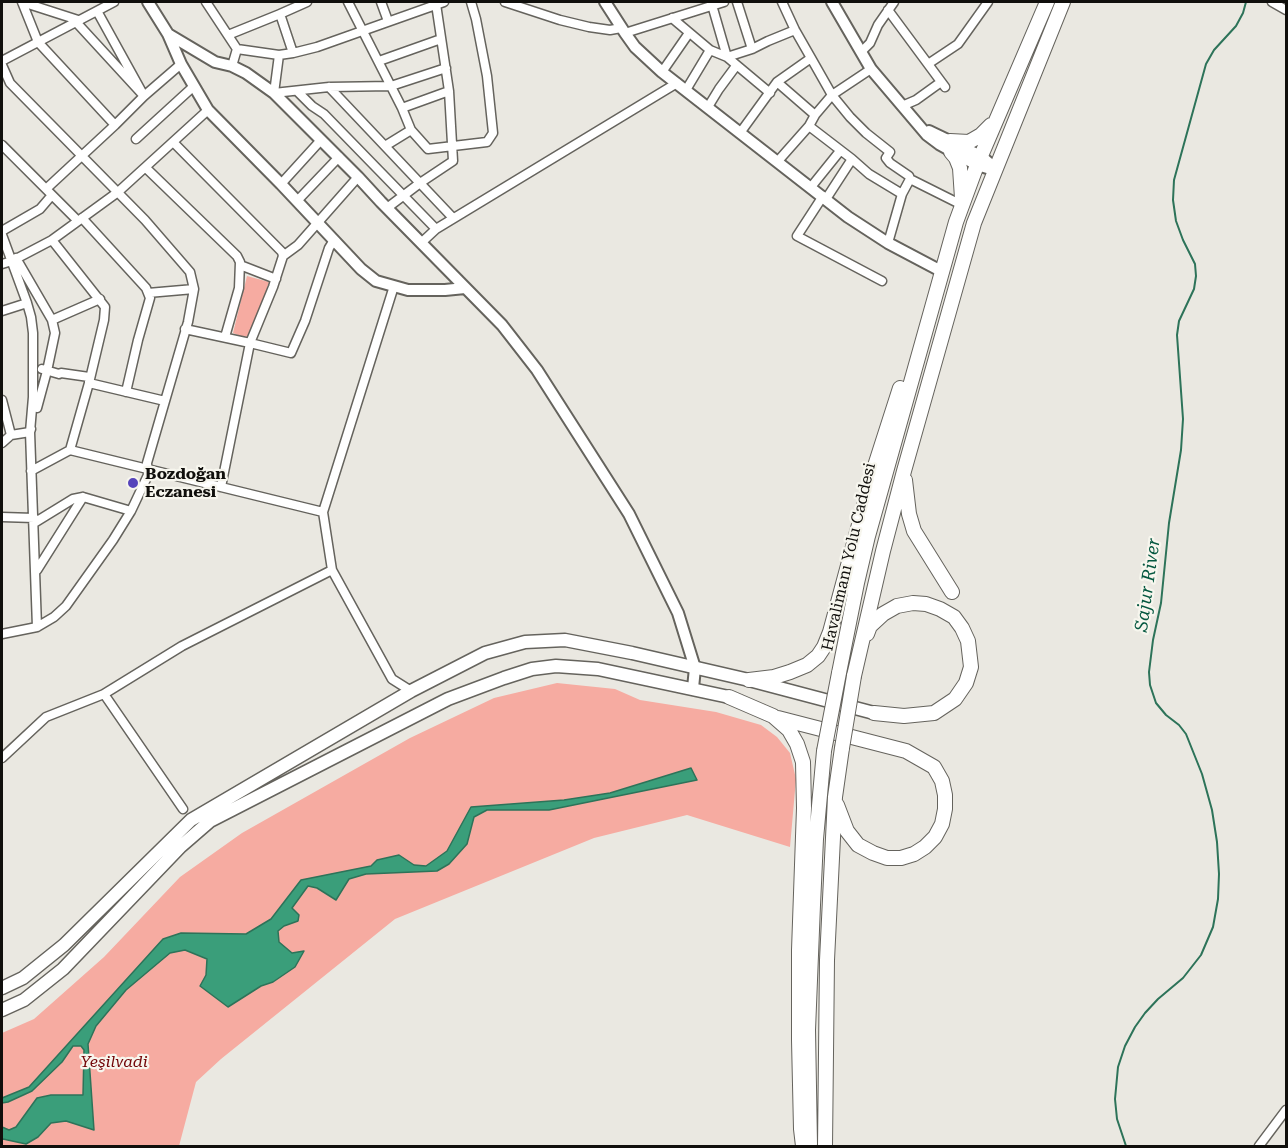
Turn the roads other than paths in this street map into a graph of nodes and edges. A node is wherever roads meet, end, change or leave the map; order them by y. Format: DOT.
graph roads {
  1 [pos="22,2"];
  2 [pos="114,2"];
  3 [pos="148,2"];
  4 [pos="206,2"];
  5 [pos="307,2"];
  6 [pos="348,2"];
  7 [pos="381,2"];
  8 [pos="471,2"];
  9 [pos="505,2"];
  10 [pos="605,2"];
  11 [pos="724,2"];
  12 [pos="737,2"];
  13 [pos="782,2"];
  14 [pos="832,2"];
  15 [pos="894,2"];
  16 [pos="988,2"];
  17 [pos="1047,2"];
  18 [pos="1063,2"];
  19 [pos="1272,2"];
  20 [pos="440,3"];
  21 [pos="706,5"];
  22 [pos="888,10"];
  23 [pos="1287,10"];
  24 [pos="97,11"];
  25 [pos="280,14"];
  26 [pos="672,18"];
  27 [pos="77,21"];
  28 [pos="388,21"];
  29 [pos="364,30"];
  30 [pos="795,30"];
  31 [pos="623,31"];
  32 [pos="689,33"];
  33 [pos="168,34"];
  34 [pos="228,35"];
  35 [pos="441,39"];
  36 [pos="38,42"];
  37 [pos="237,49"];
  38 [pos="752,49"];
  39 [pos="710,50"];
  40 [pos="862,51"];
  41 [pos="293,53"];
  42 [pos="279,55"];
  43 [pos="727,57"];
  44 [pos="811,58"];
  45 [pos="379,61"];
  46 [pos="2,63"];
  47 [pos="181,63"];
  48 [pos="928,64"];
  49 [pos="232,66"];
  50 [pos="736,66"];
  51 [pos="446,68"];
  52 [pos="872,69"];
  53 [pos="662,72"];
  54 [pos="777,82"];
  55 [pos="194,86"];
  56 [pos="391,86"];
  57 [pos="682,86"];
  58 [pos="329,87"];
  59 [pos="297,91"];
  60 [pos="449,92"];
  61 [pos="274,93"];
  62 [pos="770,93"];
  63 [pos="832,95"];
  64 [pos="144,96"];
  65 [pos="902,106"];
  66 [pos="708,107"];
  67 [pos="402,108"];
  68 [pos="208,110"];
  69 [pos="815,116"];
  70 [pos="996,119"];
  71 [pos="115,125"];
  72 [pos="809,126"];
  73 [pos="411,130"];
  74 [pos="740,133"];
  75 [pos="136,139"];
  76 [pos="321,140"];
  77 [pos="174,142"];
  78 [pos="2,145"];
  79 [pos="451,145"];
  80 [pos="951,146"];
  81 [pos="385,147"];
  82 [pos="840,151"];
  83 [pos="82,156"];
  84 [pos="339,157"];
  85 [pos="852,159"];
  86 [pos="778,161"];
  87 [pos="979,161"];
  88 [pos="146,168"];
  89 [pos="994,169"];
  90 [pos="358,177"];
  91 [pos="910,179"];
  92 [pos="420,183"];
  93 [pos="281,184"];
  94 [pos="811,187"];
  95 [pos="49,192"];
  96 [pos="118,192"];
  97 [pos="902,194"];
  98 [pos="404,195"];
  99 [pos="824,197"];
  100 [pos="297,201"];
  101 [pos="962,205"];
  102 [pos="387,208"];
  103 [pos="453,218"];
  104 [pos="80,220"];
  105 [pos="318,223"];
  106 [pos="436,229"];
  107 [pos="2,233"];
  108 [pos="52,240"];
  109 [pos="334,240"];
  110 [pos="421,243"];
  111 [pos="888,243"];
  112 [pos="283,256"];
  113 [pos="14,260"];
  114 [pos="2,264"];
  115 [pos="240,265"];
  116 [pos="941,271"];
  117 [pos="276,279"];
  118 [pos="882,281"];
  119 [pos="394,286"];
  120 [pos="465,288"];
  121 [pos="194,289"];
  122 [pos="148,293"];
  123 [pos="100,299"];
  124 [pos="27,303"];
  125 [pos="2,311"];
  126 [pos="931,315"];
  127 [pos="51,321"];
  128 [pos="185,329"];
  129 [pos="225,337"];
  130 [pos="250,343"];
  131 [pos="33,366"];
  132 [pos="47,371"];
  133 [pos="90,383"];
  134 [pos="126,392"];
  135 [pos="2,400"];
  136 [pos="165,401"];
  137 [pos="30,432"];
  138 [pos="11,435"];
  139 [pos="2,443"];
  140 [pos="70,450"];
  141 [pos="147,469"];
  142 [pos="31,471"];
  143 [pos="904,471"];
  144 [pos="221,487"];
  145 [pos="83,497"];
  146 [pos="131,511"];
  147 [pos="323,512"];
  148 [pos="2,517"];
  149 [pos="34,520"];
  150 [pos="332,570"];
  151 [pos="36,572"];
  152 [pos="952,592"];
  153 [pos="37,627"];
  154 [pos="2,633"];
  155 [pos="860,650"];
  156 [pos="695,668"];
  157 [pos="749,681"];
  158 [pos="693,688"];
  159 [pos="411,691"];
  160 [pos="104,694"];
  161 [pos="729,697"];
  162 [pos="874,713"];
  163 [pos="773,717"];
  164 [pos="2,758"];
  165 [pos="835,797"];
  166 [pos="183,808"];
  167 [pos="2,988"];
  168 [pos="2,1010"];
  169 [pos="1287,1110"];
  170 [pos="803,1146"];
  171 [pos="810,1146"];
  172 [pos="825,1146"];
  173 [pos="1259,1146"];
  1 -- 27 [label="street"];
  1 -- 36 [label="street"];
  2 -- 24 [label="street"];
  3 -- 33 [label="street"];
  4 -- 34 [label="street"];
  5 -- 25 [label="street"];
  6 -- 29 [label="street"];
  7 -- 28 [label="street"];
  8 -- 79 [label="street"];
  9 -- 31 [label="street"];
  10 -- 31 [label="street"];
  11 -- 21 [label="street"];
  12 -- 38 [label="street"];
  13 -- 30 [label="street"];
  14 -- 40 [label="street"];
  15 -- 22 [label="street"];
  16 -- 48 [label="street"];
  17 -- 70 [label="highway, Havalimanı Yolu Caddesi"];
  18 -- 89 [label="highway, Havalimanı Yolu Caddesi"];
  19 -- 23 [label="street"];
  20 -- 28 [label="street"];
  20 -- 35 [label="street"];
  21 -- 26 [label="street"];
  21 -- 43 [label="street"];
  22 -- 40 [label="street"];
  22 -- 48 [label="street"];
  24 -- 27 [label="street"];
  24 -- 64 [label="street"];
  25 -- 34 [label="street"];
  25 -- 41 [label="street"];
  26 -- 31 [label="street"];
  26 -- 32 [label="street"];
  27 -- 36 [label="street"];
  27 -- 64 [label="street"];
  28 -- 29 [label="street"];
  29 -- 41 [label="street"];
  29 -- 45 [label="street"];
  30 -- 38 [label="street"];
  30 -- 44 [label="street"];
  31 -- 53 [label="street"];
  32 -- 39 [label="street"];
  32 -- 53 [label="street"];
  33 -- 47 [label="street"];
  33 -- 49 [label="street"];
  34 -- 37 [label="street"];
  35 -- 45 [label="street"];
  35 -- 51 [label="street"];
  36 -- 46 [label="street"];
  36 -- 71 [label="street"];
  37 -- 42 [label="street"];
  37 -- 49 [label="street"];
  38 -- 43 [label="street"];
  39 -- 43 [label="street"];
  39 -- 57 [label="street"];
  40 -- 52 [label="street"];
  41 -- 42 [label="street"];
  42 -- 61 [label="street"];
  43 -- 50 [label="street"];
  44 -- 54 [label="street"];
  44 -- 63 [label="street"];
  45 -- 56 [label="street"];
  46 -- 83 [label="street"];
  47 -- 55 [label="street"];
  47 -- 64 [label="street"];
  48 -- 65 [label="street"];
  49 -- 61 [label="street"];
  50 -- 62 [label="street"];
  50 -- 66 [label="street"];
  51 -- 56 [label="street"];
  51 -- 60 [label="street"];
  52 -- 63 [label="street"];
  52 -- 65 [label="street"];
  53 -- 57 [label="street"];
  54 -- 62 [label="street"];
  54 -- 69 [label="street"];
  55 -- 68 [label="street"];
  55 -- 75 [label="street"];
  56 -- 58 [label="street"];
  56 -- 67 [label="street"];
  57 -- 66 [label="street"];
  57 -- 103 [label="street"];
  58 -- 59 [label="street"];
  58 -- 81 [label="street"];
  59 -- 61 [label="street"];
  59 -- 98 [label="street"];
  60 -- 67 [label="street"];
  60 -- 79 [label="street"];
  61 -- 76 [label="street"];
  62 -- 74 [label="street"];
  63 -- 69 [label="street"];
  63 -- 91 [label="street"];
  64 -- 71 [label="street"];
  65 -- 80 [label="street"];
  66 -- 74 [label="street"];
  67 -- 73 [label="street"];
  68 -- 77 [label="street"];
  68 -- 93 [label="street"];
  69 -- 72 [label="street"];
  70 -- 80 [label="highway"];
  70 -- 87 [label="highway, Havalimanı Yolu Caddesi"];
  71 -- 83 [label="street"];
  72 -- 82 [label="street"];
  72 -- 86 [label="street"];
  73 -- 79 [label="street"];
  73 -- 81 [label="street"];
  74 -- 86 [label="street"];
  76 -- 84 [label="street"];
  76 -- 93 [label="street"];
  77 -- 88 [label="street"];
  77 -- 112 [label="street"];
  78 -- 95 [label="street"];
  79 -- 92 [label="street"];
  80 -- 87 [label="street"];
  80 -- 101 [label="highway"];
  81 -- 92 [label="street"];
  82 -- 85 [label="street"];
  82 -- 94 [label="street"];
  83 -- 95 [label="street"];
  83 -- 96 [label="street"];
  84 -- 90 [label="street"];
  84 -- 100 [label="street"];
  85 -- 97 [label="street"];
  85 -- 99 [label="street"];
  86 -- 94 [label="street"];
  87 -- 89 [label="street"];
  87 -- 101 [label="highway, Havalimanı Yolu Caddesi"];
  88 -- 96 [label="street"];
  88 -- 115 [label="street"];
  89 -- 143 [label="highway, Havalimanı Yolu Caddesi"];
  90 -- 102 [label="street"];
  90 -- 105 [label="street"];
  91 -- 97 [label="street"];
  91 -- 101 [label="street"];
  92 -- 98 [label="street"];
  92 -- 103 [label="street"];
  93 -- 100 [label="street"];
  94 -- 99 [label="street"];
  95 -- 104 [label="street"];
  95 -- 107 [label="street"];
  96 -- 104 [label="street"];
  96 -- 121 [label="street"];
  97 -- 111 [label="street"];
  98 -- 102 [label="street"];
  98 -- 106 [label="street"];
  99 -- 111 [label="street"];
  99 -- 118 [label="street"];
  100 -- 105 [label="street"];
  101 -- 116 [label="highway, Havalimanı Yolu Caddesi"];
  102 -- 110 [label="street"];
  103 -- 106 [label="street"];
  104 -- 108 [label="street"];
  104 -- 122 [label="street"];
  105 -- 109 [label="street"];
  105 -- 112 [label="street"];
  106 -- 110 [label="street"];
  107 -- 113 [label="street"];
  108 -- 113 [label="street"];
  108 -- 123 [label="street"];
  109 -- 119 [label="street"];
  109 -- 130 [label="street"];
  110 -- 120 [label="street"];
  111 -- 116 [label="street"];
  112 -- 117 [label="street"];
  113 -- 114 [label="street"];
  113 -- 124 [label="street"];
  113 -- 127 [label="street"];
  115 -- 117 [label="street"];
  115 -- 129 [label="street"];
  116 -- 126 [label="highway, Havalimanı Yolu Caddesi"];
  117 -- 130 [label="street"];
  119 -- 120 [label="street"];
  119 -- 147 [label="street"];
  120 -- 156 [label="street"];
  121 -- 122 [label="street"];
  121 -- 128 [label="street"];
  122 -- 134 [label="street"];
  123 -- 127 [label="street"];
  123 -- 133 [label="street"];
  124 -- 125 [label="street"];
  124 -- 131 [label="street"];
  126 -- 157 [label="highway"];
  126 -- 171 [label="highway, Havalimanı Yolu Caddesi, bridge"];
  127 -- 132 [label="street"];
  128 -- 129 [label="street"];
  128 -- 136 [label="street"];
  129 -- 130 [label="street"];
  130 -- 144 [label="street"];
  131 -- 132 [label="street"];
  131 -- 137 [label="street"];
  132 -- 133 [label="street"];
  132 -- 137 [label="street"];
  133 -- 134 [label="street"];
  133 -- 140 [label="street"];
  134 -- 136 [label="street"];
  135 -- 138 [label="street"];
  136 -- 141 [label="street"];
  137 -- 138 [label="street"];
  137 -- 142 [label="street"];
  138 -- 139 [label="street"];
  140 -- 141 [label="street"];
  140 -- 142 [label="street"];
  141 -- 144 [label="street"];
  141 -- 146 [label="street"];
  142 -- 149 [label="street"];
  143 -- 152 [label="highway"];
  143 -- 155 [label="highway, Havalimanı Yolu Caddesi"];
  144 -- 147 [label="street"];
  145 -- 146 [label="street"];
  145 -- 149 [label="street"];
  145 -- 151 [label="street"];
  146 -- 153 [label="street"];
  147 -- 150 [label="street"];
  148 -- 149 [label="street"];
  149 -- 151 [label="street"];
  150 -- 159 [label="street"];
  150 -- 160 [label="street"];
  151 -- 153 [label="street"];
  153 -- 154 [label="street"];
  155 -- 162 [label="highway"];
  155 -- 165 [label="highway, Havalimanı Yolu Caddesi, bridge"];
  156 -- 157 [label="main road"];
  156 -- 158 [label="street"];
  156 -- 159 [label="main road"];
  157 -- 162 [label="main road"];
  158 -- 161 [label="main road"];
  158 -- 168 [label="main road"];
  159 -- 167 [label="main road"];
  160 -- 164 [label="street"];
  160 -- 166 [label="street"];
  161 -- 163 [label="highway"];
  163 -- 165 [label="highway"];
  163 -- 170 [label="highway"];
  165 -- 172 [label="highway, Havalimanı Yolu Caddesi"];
  169 -- 173 [label="street"];
}
